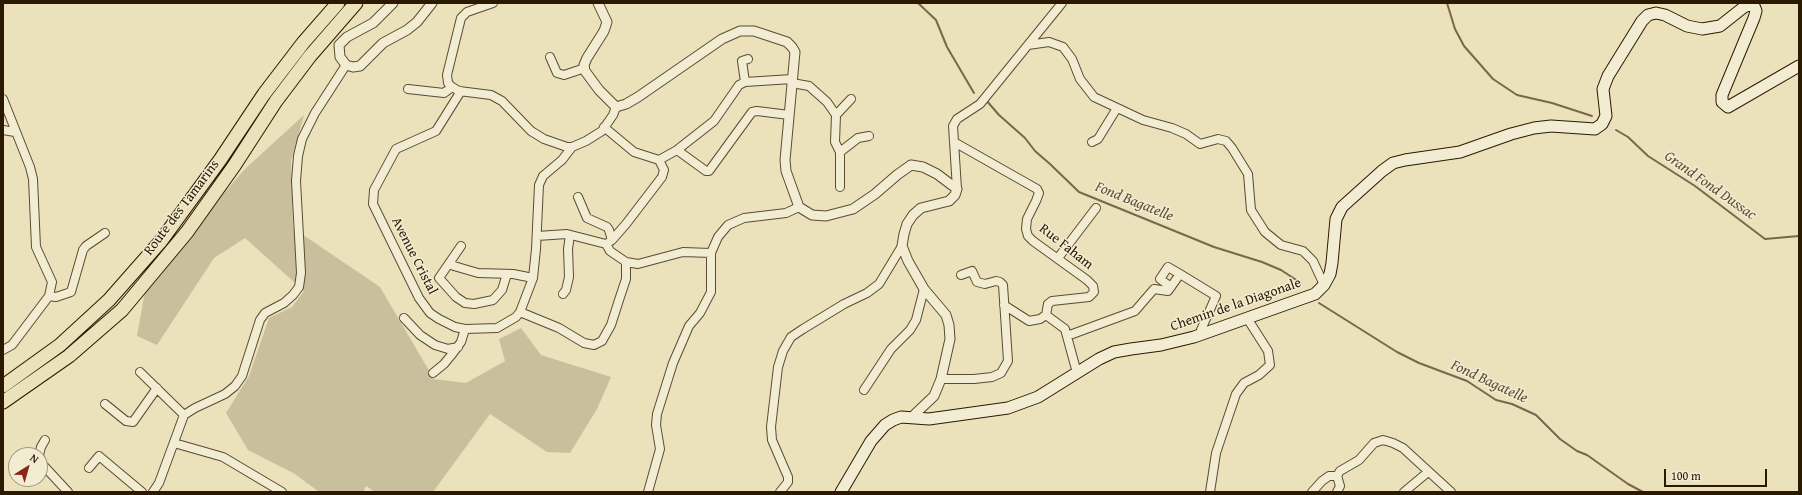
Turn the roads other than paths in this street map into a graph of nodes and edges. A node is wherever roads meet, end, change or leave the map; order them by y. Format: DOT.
graph roads {
  1 [pos="338,3"];
  2 [pos="356,3"];
  3 [pos="393,3"];
  4 [pos="432,3"];
  5 [pos="493,3"];
  6 [pos="598,3"];
  7 [pos="1062,3"];
  8 [pos="1028,45"];
  9 [pos="550,57"];
  10 [pos="748,59"];
  11 [pos="346,65"];
  12 [pos="1799,66"];
  13 [pos="585,68"];
  14 [pos="792,81"];
  15 [pos="745,82"];
  16 [pos="452,87"];
  17 [pos="408,89"];
  18 [pos="461,91"];
  19 [pos="3,99"];
  20 [pos="851,99"];
  21 [pos="616,107"];
  22 [pos="1117,108"];
  23 [pos="789,115"];
  24 [pos="836,115"];
  25 [pos="604,127"];
  26 [pos="3,130"];
  27 [pos="15,132"];
  28 [pos="869,136"];
  29 [pos="954,142"];
  30 [pos="1092,142"];
  31 [pos="572,147"];
  32 [pos="677,150"];
  33 [pos="840,152"];
  34 [pos="659,160"];
  35 [pos="840,187"];
  36 [pos="957,189"];
  37 [pos="578,197"];
  38 [pos="799,207"];
  39 [pos="1096,208"];
  40 [pos="106,233"];
  41 [pos="570,235"];
  42 [pos="537,236"];
  43 [pos="609,242"];
  44 [pos="461,246"];
  45 [pos="902,246"];
  46 [pos="711,253"];
  47 [pos="1058,258"];
  48 [pos="626,262"];
  49 [pos="450,263"];
  50 [pos="507,274"];
  51 [pos="1180,274"];
  52 [pos="961,275"];
  53 [pos="533,278"];
  54 [pos="1324,285"];
  55 [pos="1171,287"];
  56 [pos="924,289"];
  57 [pos="563,294"];
  58 [pos="49,296"];
  59 [pos="1004,305"];
  60 [pos="520,312"];
  61 [pos="1046,314"];
  62 [pos="404,318"];
  63 [pos="1248,318"];
  64 [pos="465,329"];
  65 [pos="1201,334"];
  66 [pos="1067,336"];
  67 [pos="458,347"];
  68 [pos="3,350"];
  69 [pos="140,372"];
  70 [pos="433,373"];
  71 [pos="1077,373"];
  72 [pos="941,379"];
  73 [pos="3,386"];
  74 [pos="157,388"];
  75 [pos="864,390"];
  76 [pos="3,402"];
  77 [pos="105,404"];
  78 [pos="184,415"];
  79 [pos="913,417"];
  80 [pos="45,440"];
  81 [pos="174,443"];
  82 [pos="41,447"];
  83 [pos="89,468"];
  84 [pos="48,471"];
  85 [pos="1428,472"];
  86 [pos="1337,476"];
  87 [pos="68,492"];
  88 [pos="142,492"];
  89 [pos="153,492"];
  90 [pos="282,492"];
  91 [pos="648,492"];
  92 [pos="780,492"];
  93 [pos="841,492"];
  94 [pos="1210,492"];
  95 [pos="1312,492"];
  96 [pos="1337,492"];
  97 [pos="1404,492"];
  98 [pos="1451,492"];
  1 -- 73 [label="highway, Route des Tamarins"];
  2 -- 76 [label="highway, Route des Tamarins"];
  3 -- 11 [label="street"];
  4 -- 11 [label="street"];
  5 -- 16 [label="street"];
  6 -- 13 [label="street"];
  7 -- 8 [label="street"];
  8 -- 22 [label="street"];
  8 -- 29 [label="street"];
  9 -- 13 [label="street"];
  10 -- 15 [label="street"];
  11 -- 78 [label="street"];
  12 -- 54 [label="main road"];
  13 -- 21 [label="street"];
  14 -- 15 [label="street"];
  14 -- 21 [label="street"];
  14 -- 23 [label="street"];
  14 -- 24 [label="street"];
  15 -- 32 [label="street"];
  16 -- 17 [label="street"];
  16 -- 18 [label="street"];
  18 -- 31 [label="street"];
  18 -- 64 [label="street, Avenue Cristal"];
  19 -- 27 [label="street"];
  20 -- 24 [label="street"];
  21 -- 25 [label="street"];
  22 -- 30 [label="street"];
  22 -- 54 [label="street"];
  23 -- 32 [label="street"];
  23 -- 38 [label="street"];
  24 -- 33 [label="street"];
  25 -- 31 [label="street"];
  25 -- 34 [label="street"];
  26 -- 27 [label="street"];
  27 -- 58 [label="street"];
  28 -- 33 [label="street"];
  29 -- 36 [label="street"];
  29 -- 47 [label="street, Rue Faham"];
  31 -- 42 [label="street"];
  32 -- 34 [label="street"];
  33 -- 35 [label="street"];
  34 -- 43 [label="street"];
  36 -- 38 [label="street"];
  36 -- 45 [label="street"];
  37 -- 43 [label="street"];
  38 -- 46 [label="street"];
  39 -- 47 [label="street"];
  40 -- 58 [label="street"];
  41 -- 42 [label="street"];
  41 -- 43 [label="street"];
  41 -- 57 [label="street"];
  42 -- 53 [label="street"];
  43 -- 48 [label="street"];
  44 -- 49 [label="street"];
  45 -- 56 [label="street"];
  45 -- 92 [label="street"];
  46 -- 48 [label="street"];
  46 -- 91 [label="street"];
  47 -- 61 [label="street, Rue Faham"];
  48 -- 60 [label="street"];
  49 -- 50 [label="street"];
  49 -- 50 [label="street"];
  50 -- 53 [label="street"];
  51 -- 55 [label="street"];
  51 -- 55 [label="street"];
  51 -- 65 [label="street"];
  52 -- 59 [label="street"];
  53 -- 60 [label="street"];
  54 -- 63 [label="main road, Chemin de la Diagonale"];
  55 -- 66 [label="street"];
  56 -- 72 [label="street"];
  56 -- 75 [label="street"];
  58 -- 68 [label="street"];
  59 -- 61 [label="street"];
  59 -- 72 [label="street"];
  60 -- 64 [label="street, Avenue Cristal"];
  61 -- 66 [label="street"];
  62 -- 67 [label="street"];
  63 -- 65 [label="main road, Chemin de la Diagonale"];
  63 -- 94 [label="street"];
  64 -- 67 [label="street"];
  65 -- 71 [label="main road, Chemin de la Diagonale"];
  66 -- 71 [label="street"];
  67 -- 70 [label="street"];
  69 -- 74 [label="street"];
  71 -- 79 [label="main road, Chemin de la Diagonale"];
  72 -- 79 [label="street"];
  74 -- 77 [label="street"];
  74 -- 78 [label="street"];
  78 -- 81 [label="street"];
  79 -- 93 [label="main road, Chemin de la Diagonale"];
  80 -- 82 [label="street"];
  81 -- 89 [label="street"];
  81 -- 90 [label="street"];
  83 -- 88 [label="street"];
  84 -- 87 [label="street"];
  85 -- 86 [label="street"];
  85 -- 97 [label="street"];
  85 -- 98 [label="street"];
  86 -- 95 [label="street"];
  86 -- 96 [label="street"];
}
